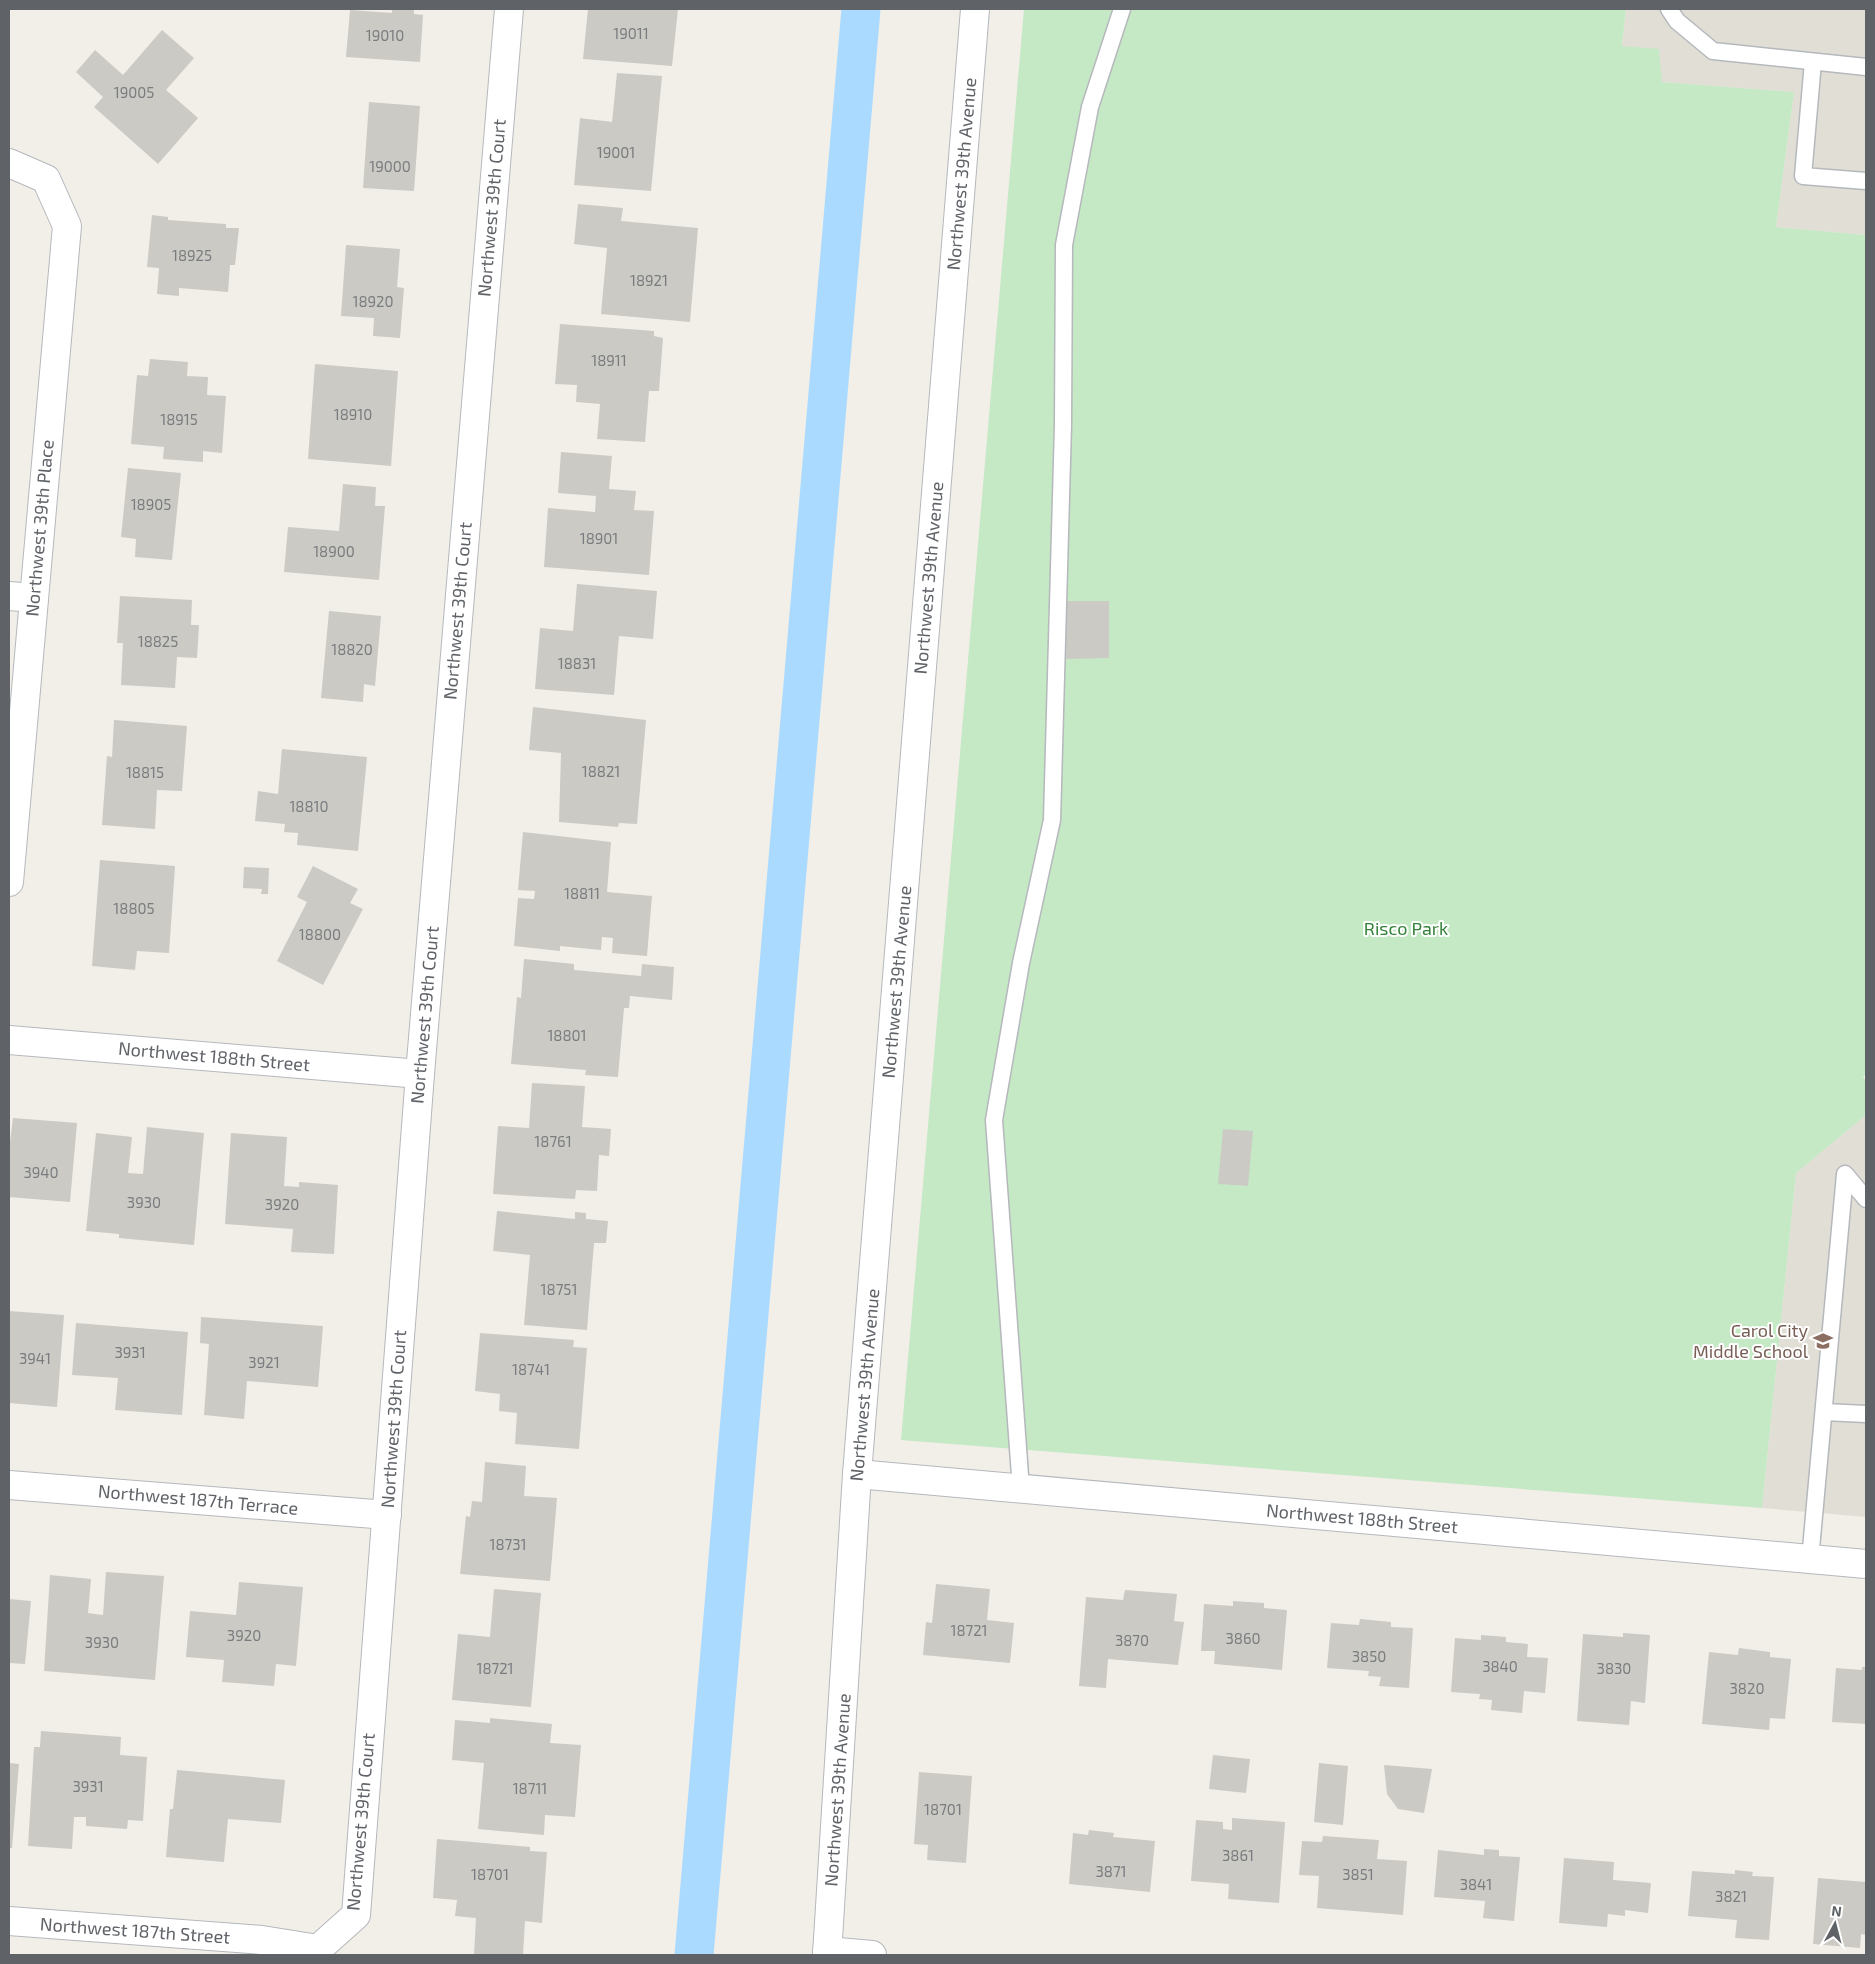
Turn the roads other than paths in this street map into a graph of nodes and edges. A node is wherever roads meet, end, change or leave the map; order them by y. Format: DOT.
graph roads {
  1 [pos="509,9"];
  2 [pos="975,9"];
  3 [pos="1122,9"];
  4 [pos="1669,9"];
  5 [pos="1813,62"];
  6 [pos="1866,67"];
  7 [pos="9,162"];
  8 [pos="1866,181"];
  9 [pos="21,597"];
  10 [pos="9,882"];
  11 [pos="9,1040"];
  12 [pos="420,1074"];
  13 [pos="1866,1199"];
  14 [pos="1824,1412"];
  15 [pos="1866,1414"];
  16 [pos="857,1474"];
  17 [pos="9,1484"];
  18 [pos="1021,1489"];
  19 [pos="386,1515"];
  20 [pos="1810,1560"];
  21 [pos="1866,1564"];
  22 [pos="9,1921"];
  23 [pos="262,1940"];
  24 [pos="827,1953"];
  25 [pos="872,1955"];
  1 -- 12 [label="street, Northwest 39th Court"];
  2 -- 16 [label="street, Northwest 39th Avenue"];
  3 -- 18 [label="lane"];
  4 -- 5 [label="lane"];
  5 -- 6 [label="lane"];
  5 -- 8 [label="lane"];
  7 -- 9 [label="street, Northwest 39th Place"];
  9 -- 10 [label="street, Northwest 39th Place"];
  11 -- 12 [label="street, Northwest 188th Street"];
  12 -- 19 [label="street, Northwest 39th Court"];
  13 -- 14 [label="lane"];
  14 -- 15 [label="lane"];
  14 -- 20 [label="lane"];
  16 -- 18 [label="street, Northwest 188th Street"];
  16 -- 24 [label="street, Northwest 39th Avenue"];
  17 -- 19 [label="street, Northwest 187th Terrace"];
  18 -- 20 [label="street, Northwest 188th Street"];
  19 -- 23 [label="street, Northwest 39th Court"];
  20 -- 21 [label="street, Northwest 188th Street"];
  22 -- 23 [label="street, Northwest 187th Street"];
  24 -- 25 [label="street"];
}
